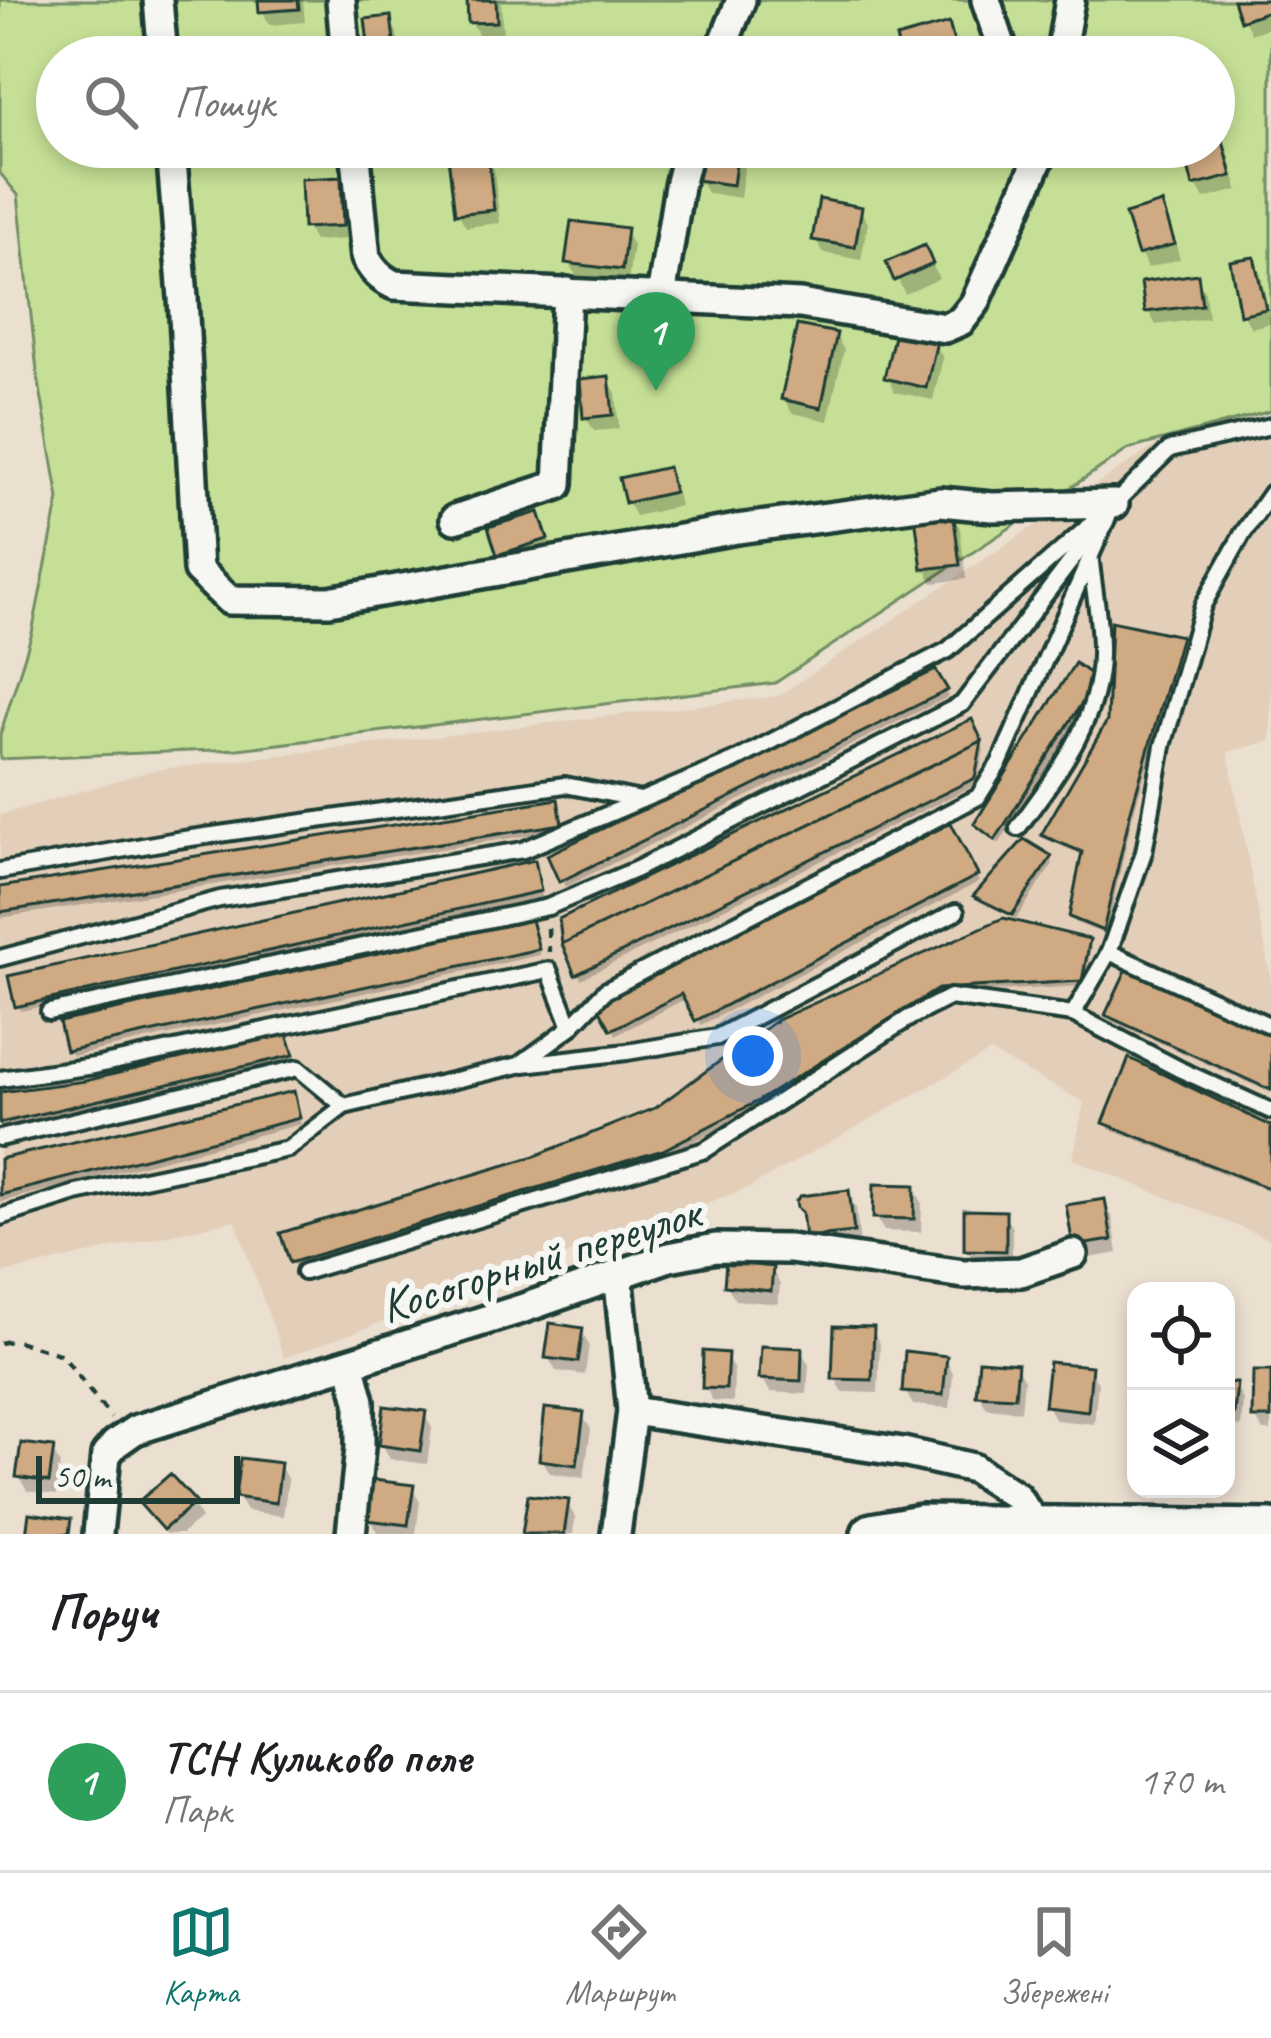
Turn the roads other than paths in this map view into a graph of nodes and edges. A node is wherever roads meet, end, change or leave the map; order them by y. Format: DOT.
graph roads {
  1 [pos="158,0"];
  2 [pos="341,0"];
  3 [pos="741,0"];
  4 [pos="986,0"];
  5 [pos="1070,0"];
  6 [pos="161,36"];
  7 [pos="344,36"];
  8 [pos="726,36"];
  9 [pos="998,36"];
  10 [pos="1064,36"];
  11 [pos="173,168"];
  12 [pos="357,168"];
  13 [pos="684,168"];
  14 [pos="1035,168"];
  15 [pos="567,292"];
  16 [pos="661,297"];
  17 [pos="1271,426"];
  18 [pos="1271,493"];
  19 [pos="1114,504"];
  20 [pos="455,519"];
  21 [pos="1091,557"];
  22 [pos="641,800"];
  23 [pos="1018,828"];
  24 [pos="0,871"];
  25 [pos="956,912"];
  26 [pos="1109,952"];
  27 [pos="0,958"];
  28 [pos="49,1012"];
  29 [pos="1073,1014"];
  30 [pos="1271,1026"];
  31 [pos="572,1027"];
  32 [pos="519,1065"];
  33 [pos="0,1079"];
  34 [pos="344,1106"];
  35 [pos="1271,1111"];
  36 [pos="0,1138"];
  37 [pos="0,1217"];
  38 [pos="1073,1254"];
  39 [pos="304,1272"];
  40 [pos="618,1274"];
  41 [pos="350,1363"];
  42 [pos="632,1412"];
  43 [pos="1036,1525"];
  44 [pos="1271,1530"];
  45 [pos="1132,1531"];
  46 [pos="98,1534"];
  47 [pos="351,1534"];
  48 [pos="616,1534"];
  49 [pos="872,1534"];
  1 -- 6 [label="street"];
  2 -- 7 [label="street"];
  3 -- 8 [label="street"];
  4 -- 9 [label="street"];
  5 -- 10 [label="street"];
  11 -- 19 [label="street"];
  12 -- 15 [label="street"];
  13 -- 16 [label="street"];
  14 -- 16 [label="street"];
  15 -- 16 [label="street"];
  15 -- 20 [label="street"];
  17 -- 19 [label="lane"];
  18 -- 26 [label="lane"];
  19 -- 21 [label="lane"];
  19 -- 22 [label="lane"];
  19 -- 28 [label="lane"];
  21 -- 23 [label="lane"];
  21 -- 31 [label="lane"];
  22 -- 24 [label="lane"];
  22 -- 27 [label="lane"];
  25 -- 32 [label="lane"];
  26 -- 29 [label="lane"];
  26 -- 30 [label="lane"];
  29 -- 35 [label="lane"];
  29 -- 39 [label="lane"];
  31 -- 32 [label="lane"];
  31 -- 33 [label="lane"];
  32 -- 34 [label="lane"];
  34 -- 36 [label="lane"];
  34 -- 37 [label="lane"];
  38 -- 40 [label="street, Косогорный переулок"];
  40 -- 41 [label="street, Косогорный переулок"];
  40 -- 42 [label="street"];
  41 -- 46 [label="street, Косогорный переулок"];
  41 -- 47 [label="street"];
  42 -- 43 [label="street"];
  42 -- 48 [label="street"];
  43 -- 45 [label="main road"];
  43 -- 49 [label="main road"];
  44 -- 45 [label="main road"];
}
